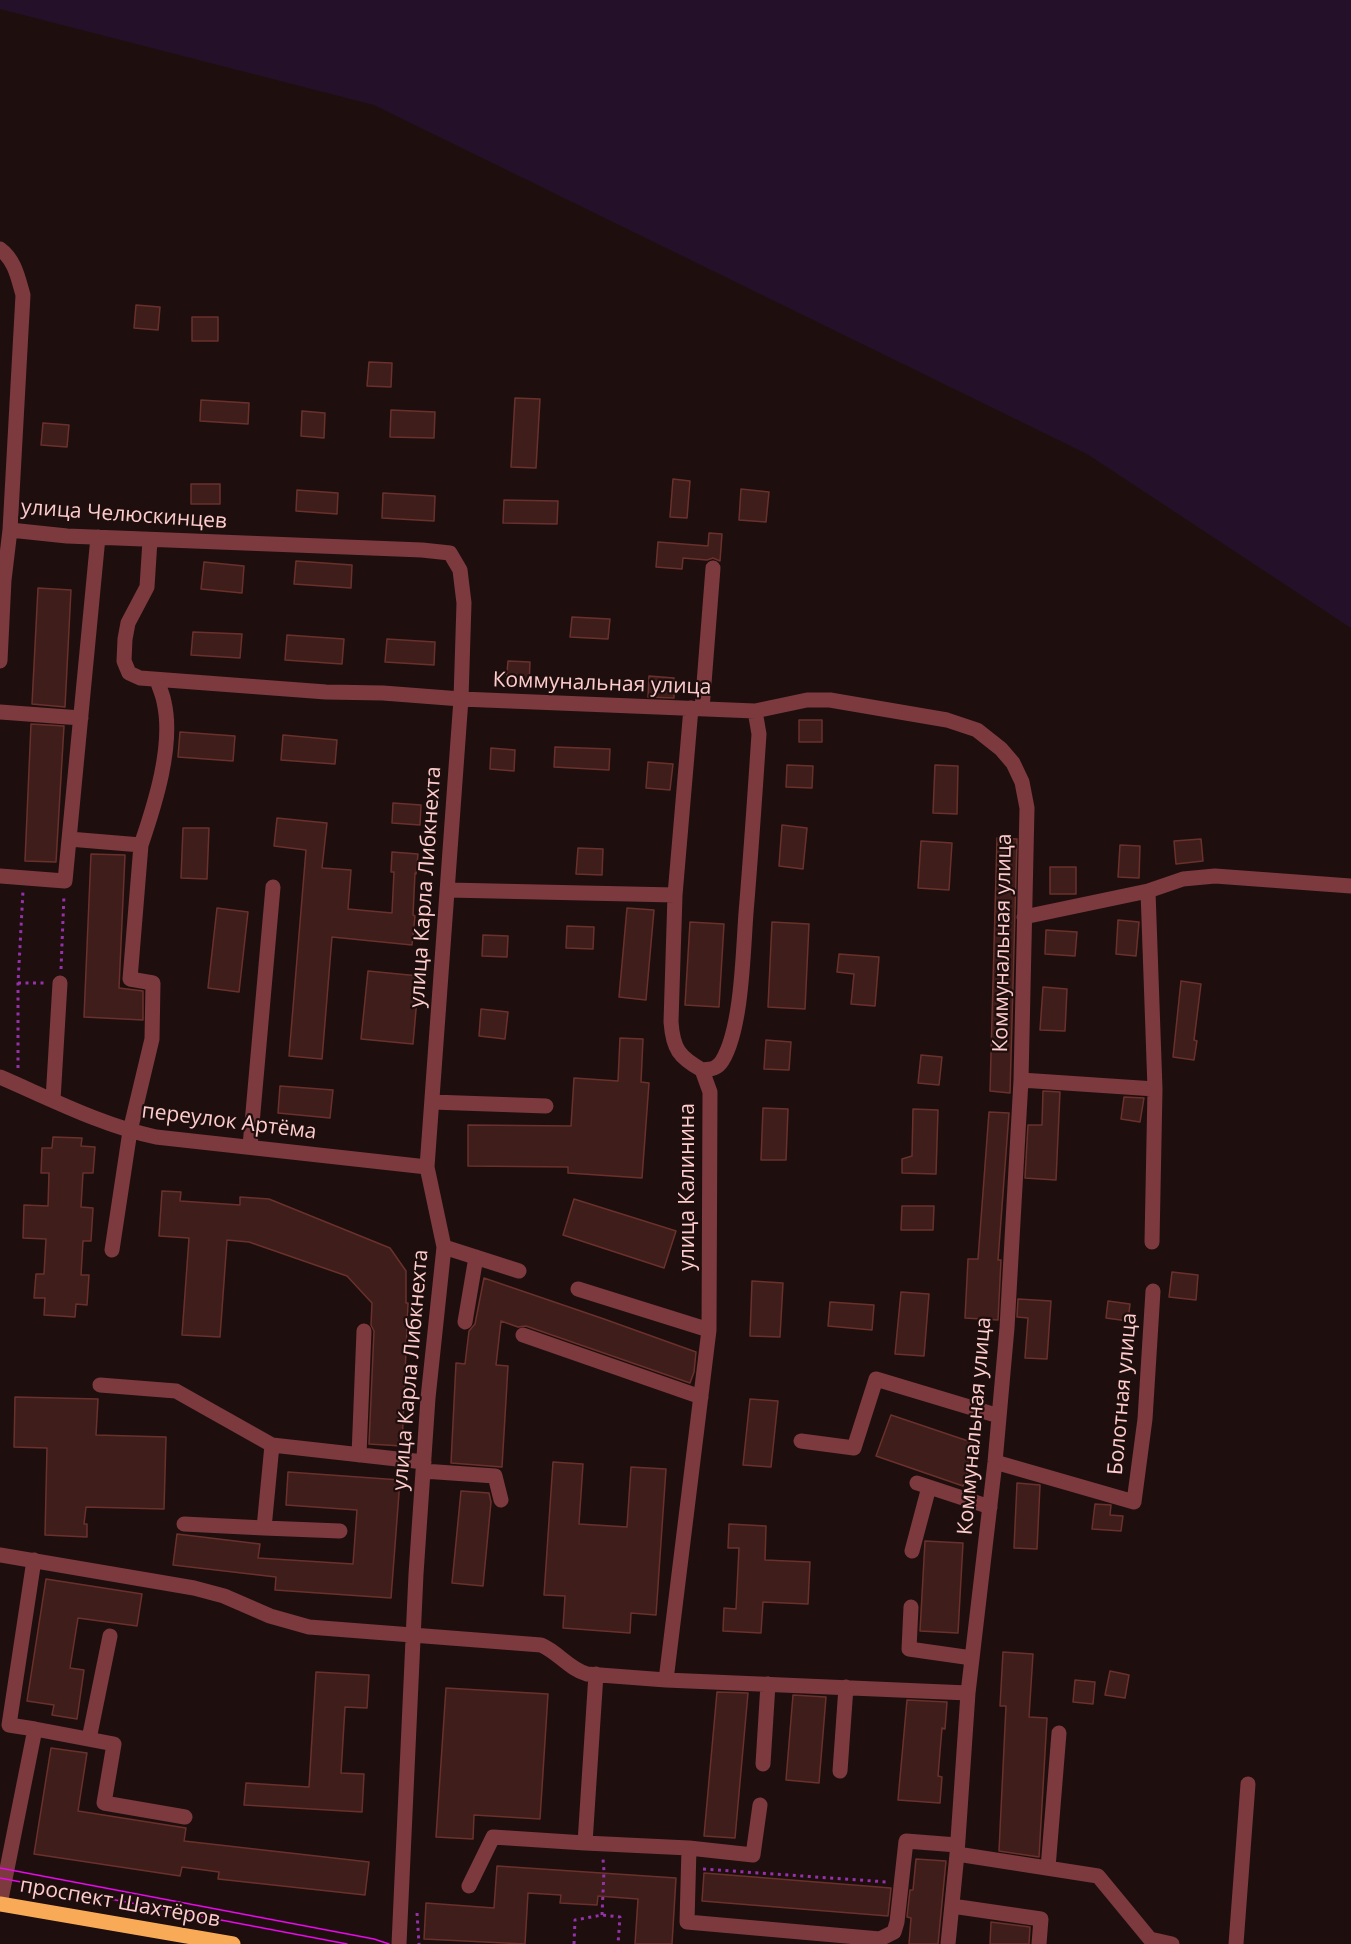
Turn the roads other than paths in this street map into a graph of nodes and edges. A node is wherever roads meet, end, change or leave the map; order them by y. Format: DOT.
graph roads {
  1 [pos="0,249"];
  2 [pos="10,530"];
  3 [pos="98,537"];
  4 [pos="150,540"];
  5 [pos="450,553"];
  6 [pos="713,568"];
  7 [pos="2,580"];
  8 [pos="0,661"];
  9 [pos="156,680"];
  10 [pos="461,699"];
  11 [pos="696,709"];
  12 [pos="755,711"];
  13 [pos="0,712"];
  14 [pos="81,718"];
  15 [pos="69,839"];
  16 [pos="141,845"];
  17 [pos="0,876"];
  18 [pos="1351,886"];
  19 [pos="273,887"];
  20 [pos="448,890"];
  21 [pos="1148,891"];
  22 [pos="675,896"];
  23 [pos="1024,917"];
  24 [pos="60,983"];
  25 [pos="702,1070"];
  26 [pos="0,1077"];
  27 [pos="1021,1080"];
  28 [pos="1155,1089"];
  29 [pos="53,1100"];
  30 [pos="432,1102"];
  31 [pos="546,1106"];
  32 [pos="130,1131"];
  33 [pos="250,1146"];
  34 [pos="427,1167"];
  35 [pos="1152,1242"];
  36 [pos="444,1247"];
  37 [pos="112,1250"];
  38 [pos="476,1257"];
  39 [pos="519,1271"];
  40 [pos="578,1289"];
  41 [pos="1153,1291"];
  42 [pos="465,1322"];
  43 [pos="364,1330"];
  44 [pos="709,1330"];
  45 [pos="523,1335"];
  46 [pos="100,1384"];
  47 [pos="700,1397"];
  48 [pos="999,1416"];
  49 [pos="801,1441"];
  50 [pos="272,1445"];
  51 [pos="359,1455"];
  52 [pos="995,1462"];
  53 [pos="423,1467"];
  54 [pos="501,1500"];
  55 [pos="990,1507"];
  56 [pos="184,1524"];
  57 [pos="264,1528"];
  58 [pos="340,1531"];
  59 [pos="912,1551"];
  60 [pos="0,1555"];
  61 [pos="34,1560"];
  62 [pos="911,1607"];
  63 [pos="413,1635"];
  64 [pos="110,1636"];
  65 [pos="972,1658"];
  66 [pos="596,1674"];
  67 [pos="666,1680"];
  68 [pos="768,1684"];
  69 [pos="846,1687"];
  70 [pos="968,1693"];
  71 [pos="35,1730"];
  72 [pos="1059,1733"];
  73 [pos="89,1739"];
  74 [pos="763,1764"];
  75 [pos="840,1771"];
  76 [pos="1248,1784"];
  77 [pos="760,1804"];
  78 [pos="185,1817"];
  79 [pos="585,1843"];
  80 [pos="689,1848"];
  81 [pos="957,1850"];
  82 [pos="1048,1868"];
  83 [pos="469,1886"];
  84 [pos="0,1904"];
  85 [pos="952,1906"];
  86 [pos="1163,1943"];
  87 [pos="233,1944"];
  88 [pos="399,1944"];
  89 [pos="948,1944"];
  90 [pos="1038,1944"];
  91 [pos="1236,1944"];
  1 -- 2 [label="street, улица Челюскинцев"];
  2 -- 3 [label="street, улица Челюскинцев"];
  2 -- 7 [label="street"];
  3 -- 4 [label="street, улица Челюскинцев"];
  3 -- 14 [label="street"];
  4 -- 5 [label="street, улица Челюскинцев"];
  4 -- 9 [label="street, Коммунальная улица"];
  5 -- 10 [label="street, улица Карла Либкнехта"];
  6 -- 11 [label="street"];
  7 -- 8 [label="street"];
  9 -- 10 [label="street, Коммунальная улица"];
  9 -- 16 [label="street"];
  10 -- 11 [label="street, Коммунальная улица"];
  10 -- 20 [label="street, улица Карла Либкнехта"];
  11 -- 12 [label="street, Коммунальная улица"];
  11 -- 22 [label="street"];
  12 -- 23 [label="street, Коммунальная улица"];
  12 -- 25 [label="street"];
  13 -- 14 [label="street"];
  14 -- 15 [label="street"];
  15 -- 16 [label="street"];
  15 -- 17 [label="street"];
  16 -- 32 [label="street"];
  18 -- 21 [label="street"];
  19 -- 33 [label="street"];
  20 -- 22 [label="street"];
  20 -- 30 [label="street, улица Карла Либкнехта"];
  21 -- 23 [label="street"];
  21 -- 28 [label="street"];
  22 -- 25 [label="street"];
  23 -- 27 [label="street, Коммунальная улица"];
  24 -- 29 [label="street"];
  25 -- 44 [label="street, улица Калинина"];
  26 -- 29 [label="street, переулок Артёма"];
  27 -- 28 [label="street"];
  27 -- 48 [label="street, Коммунальная улица"];
  28 -- 35 [label="street"];
  29 -- 32 [label="street, переулок Артёма"];
  30 -- 31 [label="street"];
  30 -- 34 [label="street, улица Карла Либкнехта"];
  32 -- 33 [label="street, переулок Артёма"];
  32 -- 37 [label="street"];
  33 -- 34 [label="street, переулок Артёма"];
  34 -- 36 [label="street, улица Карла Либкнехта"];
  36 -- 38 [label="street"];
  36 -- 53 [label="street, улица Карла Либкнехта"];
  38 -- 39 [label="street"];
  38 -- 42 [label="street"];
  40 -- 44 [label="street"];
  41 -- 52 [label="street, Болотная улица"];
  43 -- 51 [label="street"];
  44 -- 47 [label="street, улица Калинина"];
  45 -- 47 [label="street"];
  46 -- 50 [label="street"];
  47 -- 67 [label="street, улица Калинина"];
  48 -- 49 [label="street"];
  48 -- 52 [label="street, Коммунальная улица"];
  50 -- 51 [label="street"];
  50 -- 57 [label="street"];
  51 -- 53 [label="street"];
  52 -- 55 [label="street, Коммунальная улица"];
  53 -- 54 [label="street"];
  53 -- 63 [label="street, улица Карла Либкнехта"];
  55 -- 59 [label="street"];
  55 -- 65 [label="street, Коммунальная улица"];
  56 -- 57 [label="street"];
  57 -- 58 [label="street"];
  60 -- 61 [label="street"];
  61 -- 63 [label="street"];
  61 -- 71 [label="street"];
  62 -- 65 [label="street"];
  63 -- 66 [label="street"];
  63 -- 88 [label="street, улица Карла Либкнехта"];
  64 -- 73 [label="street"];
  65 -- 70 [label="street, Коммунальная улица"];
  66 -- 67 [label="street"];
  66 -- 79 [label="street"];
  67 -- 68 [label="street"];
  68 -- 69 [label="street"];
  68 -- 74 [label="street"];
  69 -- 70 [label="street"];
  69 -- 75 [label="street"];
  70 -- 81 [label="street, Коммунальная улица"];
  71 -- 73 [label="street"];
  71 -- 84 [label="street"];
  72 -- 82 [label="street"];
  73 -- 78 [label="street"];
  76 -- 91 [label="street"];
  77 -- 80 [label="street"];
  79 -- 80 [label="street"];
  79 -- 83 [label="street"];
  80 -- 81 [label="street"];
  81 -- 82 [label="street"];
  81 -- 85 [label="street, Коммунальная улица"];
  82 -- 86 [label="street"];
  84 -- 87 [label="main road, проспект Шахтёров"];
  85 -- 89 [label="street, Коммунальная улица"];
  85 -- 90 [label="street"];
}
